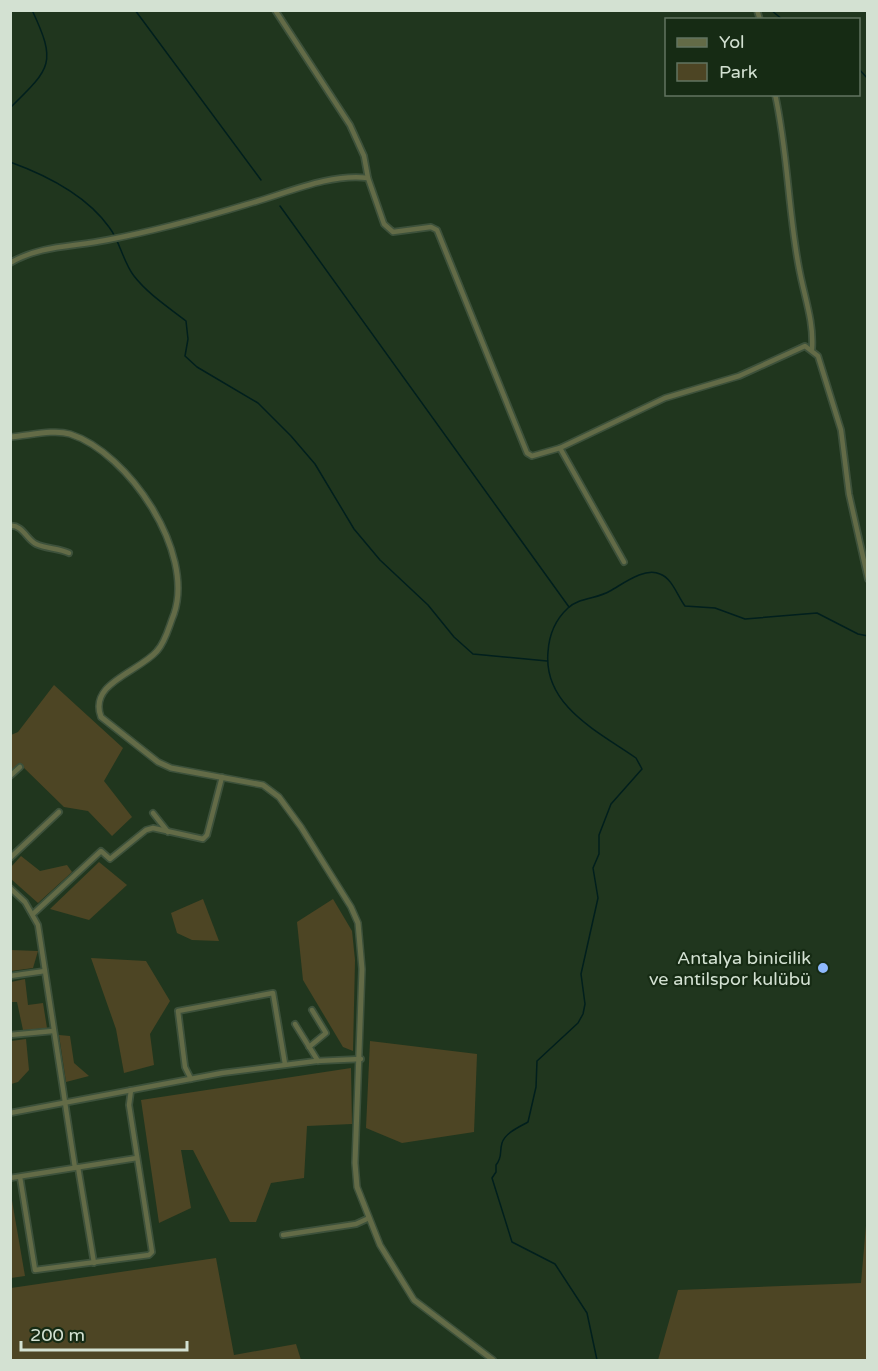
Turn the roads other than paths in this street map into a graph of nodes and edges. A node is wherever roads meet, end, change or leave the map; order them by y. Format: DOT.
graph roads {
  1 [pos="275,10"];
  2 [pos="776,96"];
  3 [pos="368,178"];
  4 [pos="10,263"];
  5 [pos="812,349"];
  6 [pos="10,437"];
  7 [pos="560,448"];
  8 [pos="10,526"];
  9 [pos="69,553"];
  10 [pos="624,562"];
  11 [pos="867,579"];
  12 [pos="20,767"];
  13 [pos="10,776"];
  14 [pos="222,777"];
  15 [pos="59,812"];
  16 [pos="153,813"];
  17 [pos="168,832"];
  18 [pos="10,858"];
  19 [pos="10,888"];
  20 [pos="33,914"];
  21 [pos="45,971"];
  22 [pos="10,976"];
  23 [pos="312,1010"];
  24 [pos="295,1024"];
  25 [pos="53,1031"];
  26 [pos="10,1035"];
  27 [pos="309,1047"];
  28 [pos="361,1059"];
  29 [pos="318,1061"];
  30 [pos="285,1065"];
  31 [pos="191,1079"];
  32 [pos="131,1090"];
  33 [pos="66,1103"];
  34 [pos="10,1113"];
  35 [pos="136,1158"];
  36 [pos="77,1168"];
  37 [pos="20,1177"];
  38 [pos="10,1178"];
  39 [pos="369,1218"];
  40 [pos="283,1235"];
  41 [pos="94,1263"];
  42 [pos="493,1360"];
  1 -- 3 [label="street"];
  2 -- 5 [label="street"];
  3 -- 4 [label="street"];
  3 -- 7 [label="street"];
  5 -- 7 [label="street"];
  5 -- 11 [label="street"];
  6 -- 14 [label="street"];
  7 -- 10 [label="street"];
  8 -- 9 [label="street"];
  12 -- 13 [label="street"];
  14 -- 17 [label="street"];
  14 -- 28 [label="street"];
  15 -- 18 [label="street"];
  16 -- 17 [label="street"];
  17 -- 20 [label="street"];
  19 -- 20 [label="street"];
  20 -- 21 [label="street"];
  21 -- 22 [label="street"];
  21 -- 25 [label="street"];
  23 -- 27 [label="street"];
  24 -- 27 [label="street"];
  25 -- 26 [label="street"];
  25 -- 33 [label="street"];
  27 -- 29 [label="street"];
  28 -- 29 [label="street"];
  28 -- 39 [label="street"];
  29 -- 30 [label="street"];
  30 -- 31 [label="street"];
  30 -- 31 [label="street"];
  31 -- 32 [label="street"];
  32 -- 33 [label="street"];
  32 -- 35 [label="street"];
  33 -- 34 [label="street"];
  33 -- 36 [label="street"];
  35 -- 36 [label="street"];
  35 -- 41 [label="street"];
  36 -- 37 [label="street"];
  36 -- 41 [label="street"];
  37 -- 38 [label="street"];
  37 -- 41 [label="street"];
  39 -- 40 [label="street"];
  39 -- 42 [label="street"];
}
